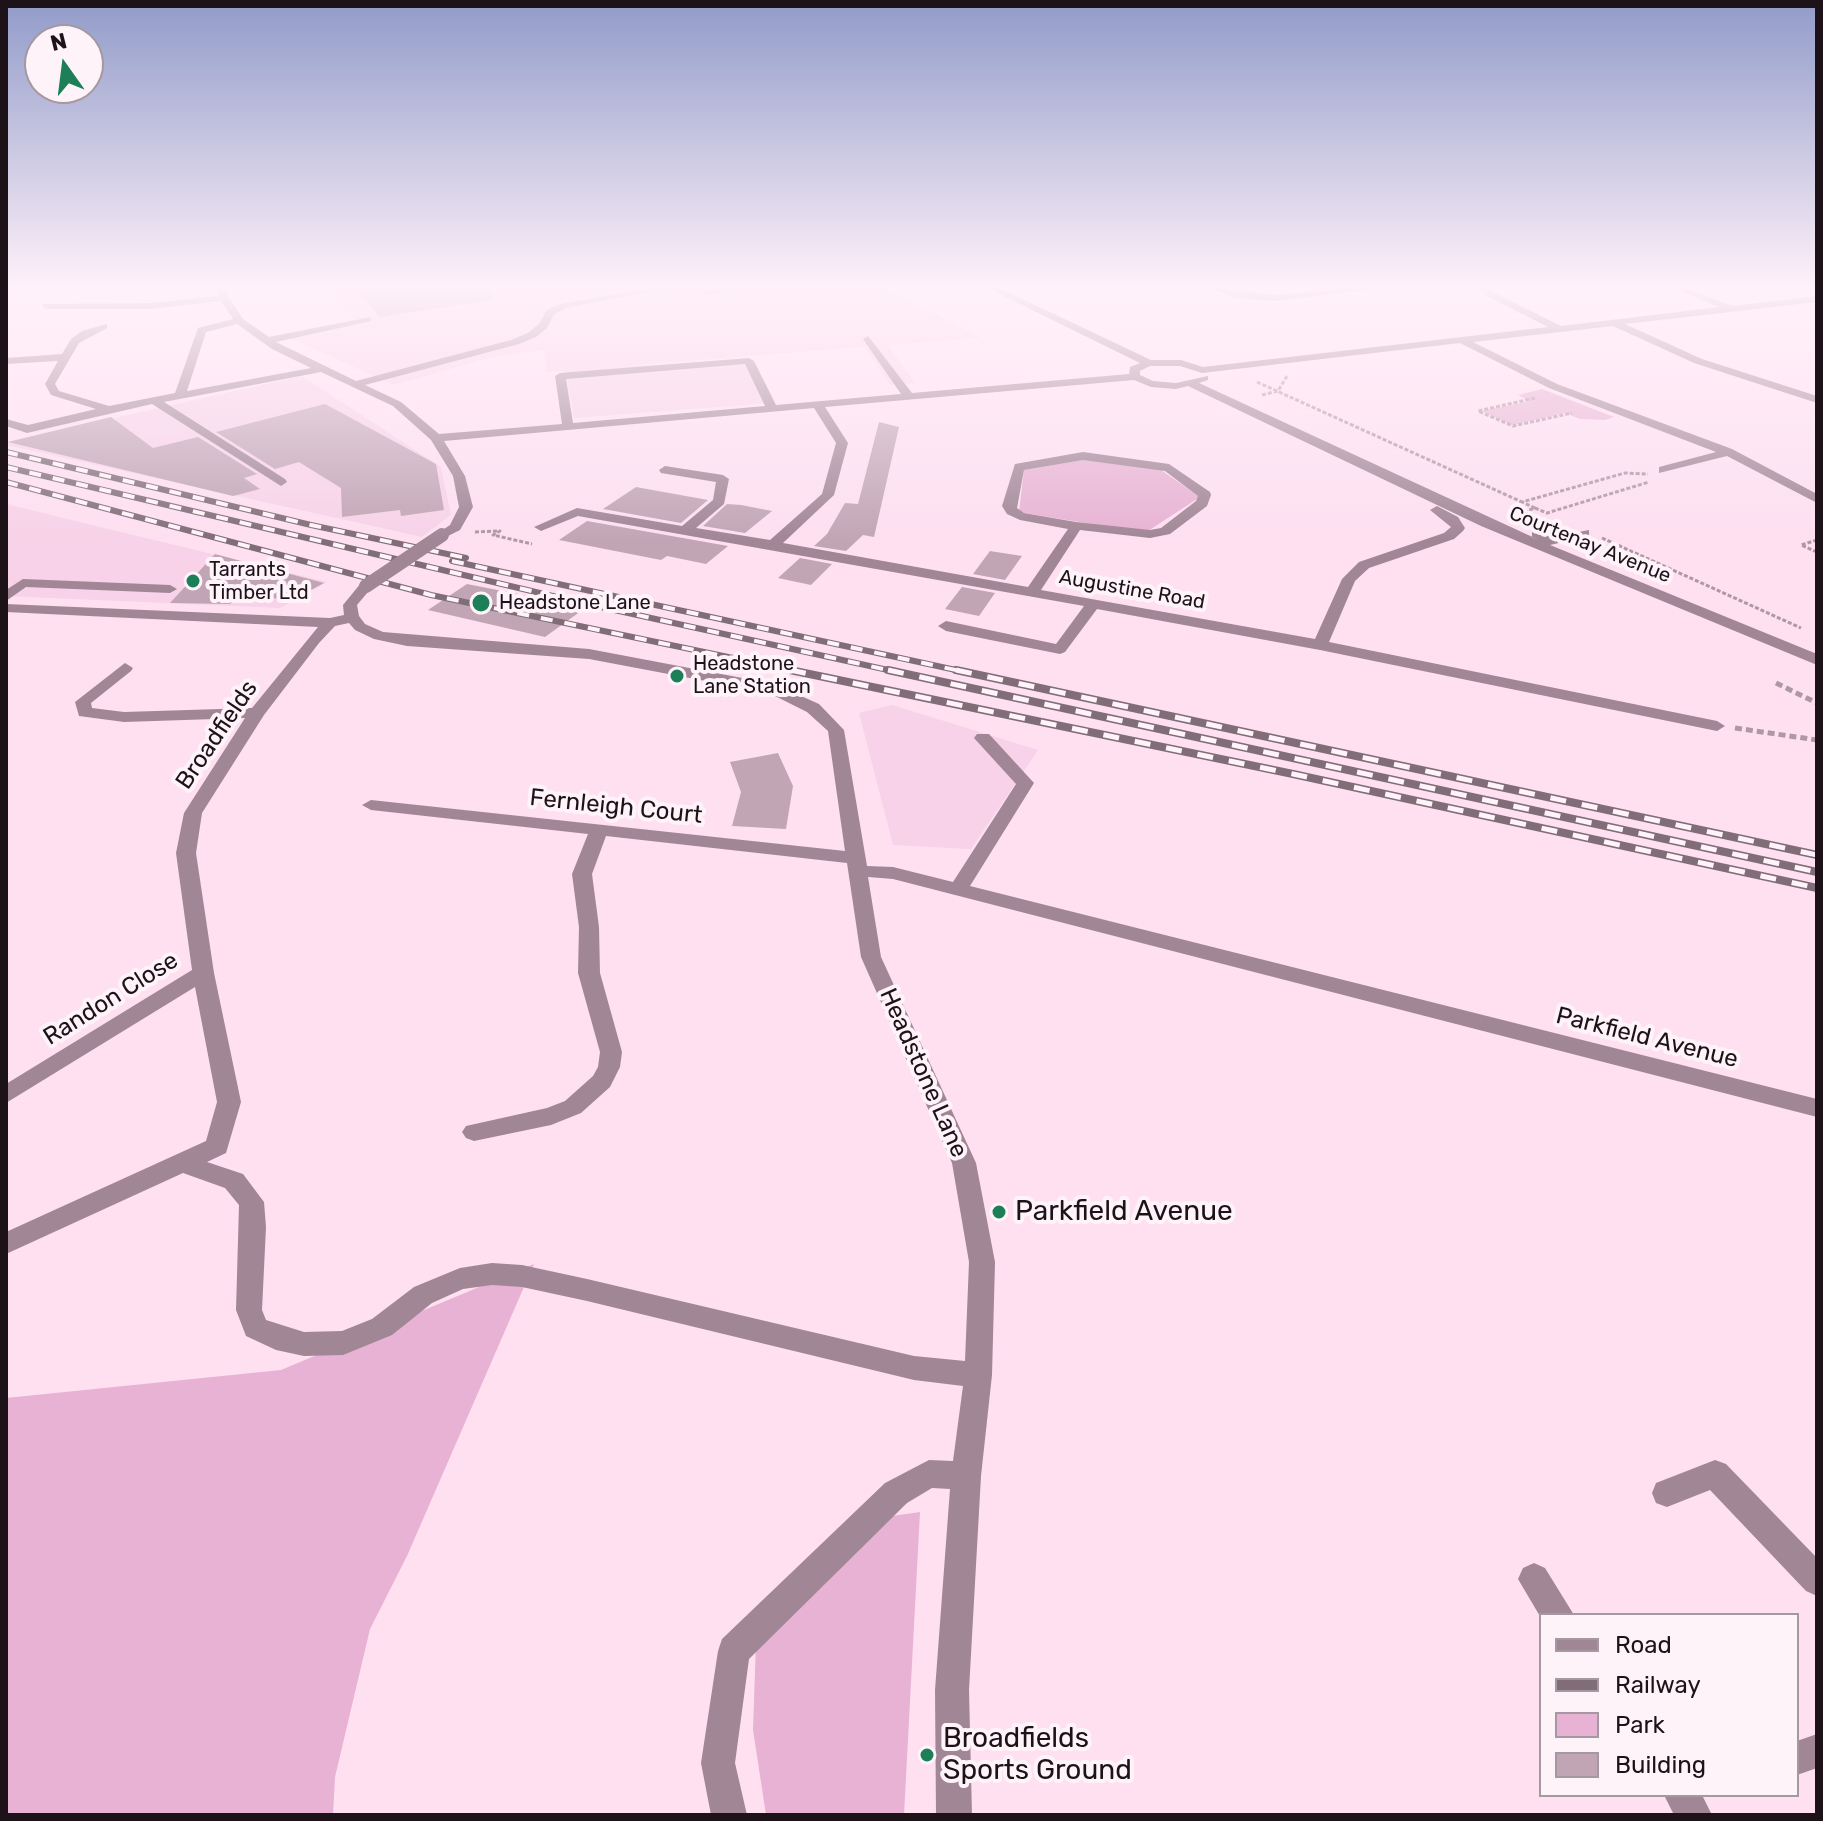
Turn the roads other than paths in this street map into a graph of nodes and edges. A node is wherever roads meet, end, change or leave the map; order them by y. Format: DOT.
graph roads {
  1 [pos="58,371"];
  2 [pos="188,371"];
  3 [pos="311,371"];
  4 [pos="326,371"];
  5 [pos="405,371"];
  6 [pos="623,371"];
  7 [pos="754,371"];
  8 [pos="891,371"];
  9 [pos="1134,371"];
  10 [pos="1202,371"];
  11 [pos="1525,371"];
  12 [pos="1728,371"];
  13 [pos="1135,377"];
  14 [pos="356,384"];
  15 [pos="1192,384"];
  16 [pos="909,397"];
  17 [pos="179,398"];
  18 [pos="766,398"];
  19 [pos="1252,399"];
  20 [pos="1817,400"];
  21 [pos="156,402"];
  22 [pos="818,405"];
  23 [pos="109,409"];
  24 [pos="772,409"];
  25 [pos="1293,420"];
  26 [pos="567,421"];
  27 [pos="6,422"];
  28 [pos="1270,426"];
  29 [pos="436,438"];
  30 [pos="1728,452"];
  31 [pos="1326,457"];
  32 [pos="1345,462"];
  33 [pos="665,470"];
  34 [pos="1663,470"];
  35 [pos="281,482"];
  36 [pos="1817,499"];
  37 [pos="1449,505"];
  38 [pos="1076,526"];
  39 [pos="541,527"];
  40 [pos="685,530"];
  41 [pos="1587,533"];
  42 [pos="773,545"];
  43 [pos="6,582"];
  44 [pos="23,583"];
  45 [pos="170,589"];
  46 [pos="1032,592"];
  47 [pos="6,597"];
  48 [pos="1093,604"];
  49 [pos="6,608"];
  50 [pos="341,620"];
  51 [pos="946,626"];
  52 [pos="1320,645"];
  53 [pos="1817,660"];
  54 [pos="125,668"];
  55 [pos="257,713"];
  56 [pos="1717,726"];
  57 [pos="983,738"];
  58 [pos="371,805"];
  59 [pos="599,831"];
  60 [pos="858,864"];
  61 [pos="958,890"];
  62 [pos="203,973"];
  63 [pos="6,1095"];
  64 [pos="1817,1108"];
  65 [pos="474,1132"];
  66 [pos="181,1163"];
  67 [pos="6,1244"];
  68 [pos="978,1375"];
  69 [pos="966,1476"];
  70 [pos="1667,1493"];
  71 [pos="1534,1579"];
  72 [pos="1817,1580"];
  73 [pos="1557,1613"];
  74 [pos="729,1815"];
  75 [pos="954,1815"];
  1 -- 23 [label="street"];
  2 -- 17 [label="street"];
  3 -- 17 [label="street"];
  4 -- 14 [label="street"];
  5 -- 14 [label="street"];
  6 -- 26 [label="street"];
  7 -- 18 [label="street"];
  8 -- 16 [label="street"];
  9 -- 13 [label="street"];
  10 -- 15 [label="street"];
  11 -- 30 [label="street"];
  12 -- 20 [label="street"];
  13 -- 15 [label="street, Courtenay Avenue"];
  13 -- 16 [label="street, Courtenay Avenue"];
  14 -- 29 [label="street"];
  15 -- 28 [label="street, Courtenay Avenue"];
  16 -- 22 [label="street, Courtenay Avenue"];
  17 -- 21 [label="street"];
  18 -- 24 [label="street"];
  18 -- 26 [label="street"];
  19 -- 25 [label="street"];
  21 -- 23 [label="street"];
  21 -- 35 [label="street"];
  22 -- 24 [label="street, Courtenay Avenue"];
  22 -- 42 [label="street"];
  23 -- 27 [label="street"];
  24 -- 26 [label="street, Courtenay Avenue"];
  25 -- 28 [label="street"];
  25 -- 37 [label="street"];
  26 -- 29 [label="street"];
  28 -- 32 [label="street, Courtenay Avenue"];
  29 -- 50 [label="street, bridge"];
  30 -- 34 [label="street"];
  30 -- 36 [label="street"];
  31 -- 32 [label="street, Courtenay Avenue"];
  32 -- 37 [label="street, Courtenay Avenue"];
  33 -- 40 [label="street"];
  37 -- 41 [label="street"];
  37 -- 52 [label="street"];
  37 -- 53 [label="street, Courtenay Avenue"];
  38 -- 38 [label="street"];
  38 -- 46 [label="street"];
  39 -- 40 [label="street, Augustine Road"];
  40 -- 42 [label="street, Augustine Road"];
  42 -- 46 [label="street, Augustine Road"];
  43 -- 44 [label="street"];
  44 -- 45 [label="street"];
  44 -- 47 [label="street"];
  46 -- 48 [label="street, Augustine Road"];
  48 -- 51 [label="street"];
  48 -- 52 [label="street, Augustine Road"];
  49 -- 50 [label="street"];
  50 -- 55 [label="street, Broadfields"];
  50 -- 60 [label="street, Headstone Lane"];
  52 -- 56 [label="street, Augustine Road"];
  54 -- 55 [label="street"];
  55 -- 62 [label="street, Broadfields"];
  57 -- 61 [label="street"];
  58 -- 59 [label="street, Fernleigh Court"];
  59 -- 60 [label="street, Fernleigh Court"];
  59 -- 65 [label="street"];
  60 -- 61 [label="street, Parkfield Avenue"];
  60 -- 68 [label="street, Headstone Lane"];
  61 -- 64 [label="street, Parkfield Avenue"];
  62 -- 63 [label="street, Randon Close"];
  62 -- 66 [label="street, Broadfields"];
  66 -- 67 [label="street"];
  66 -- 68 [label="street"];
  68 -- 69 [label="street, Headstone Lane"];
  69 -- 74 [label="street"];
  69 -- 75 [label="street, Headstone Lane"];
  70 -- 72 [label="street"];
  71 -- 73 [label="street"];
}
